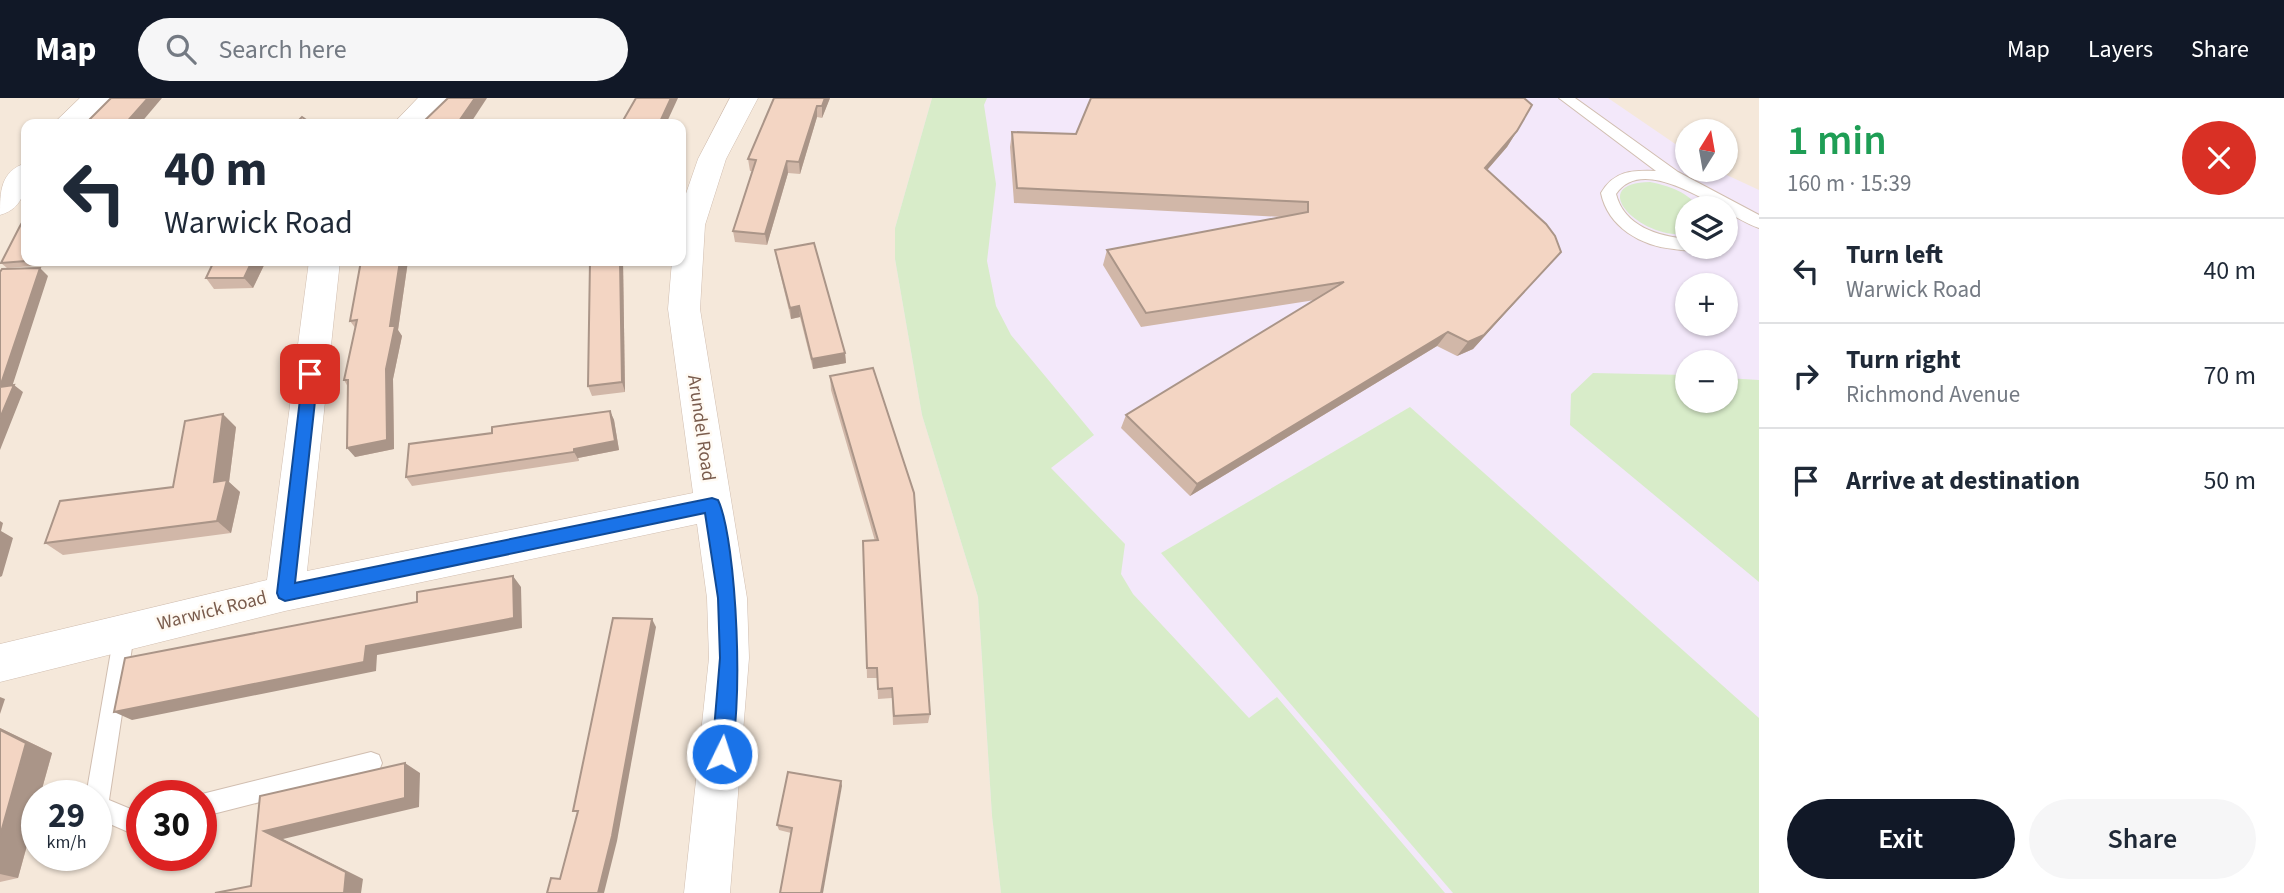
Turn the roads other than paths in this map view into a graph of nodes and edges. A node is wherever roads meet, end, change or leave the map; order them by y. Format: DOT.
graph roads {
  1 [pos="97,98"];
  2 [pos="434,98"];
  3 [pos="744,98"];
  4 [pos="1566,98"];
  5 [pos="72,119"];
  6 [pos="412,119"];
  7 [pos="1673,176"];
  8 [pos="21,179"];
  9 [pos="1705,196"];
  10 [pos="0,205"];
  11 [pos="1738,214"];
  12 [pos="1759,222"];
  13 [pos="1675,244"];
  14 [pos="323,266"];
  15 [pos="712,505"];
  16 [pos="285,593"];
  17 [pos="124,634"];
  18 [pos="0,663"];
  19 [pos="372,763"];
  20 [pos="100,780"];
  21 [pos="217,801"];
  22 [pos="706,893"];
  1 -- 5 [label="street"];
  2 -- 6 [label="street"];
  3 -- 15 [label="street, Arundel Road"];
  4 -- 7 [label="lane"];
  7 -- 9 [label="lane"];
  7 -- 13 [label="lane"];
  8 -- 10 [label="street"];
  11 -- 12 [label="lane"];
  14 -- 16 [label="street"];
  15 -- 16 [label="street, Warwick Road"];
  15 -- 22 [label="street, Arundel Road"];
  16 -- 17 [label="street, Warwick Road"];
  17 -- 18 [label="street, Warwick Road"];
  17 -- 20 [label="lane"];
  19 -- 21 [label="lane"];
}
